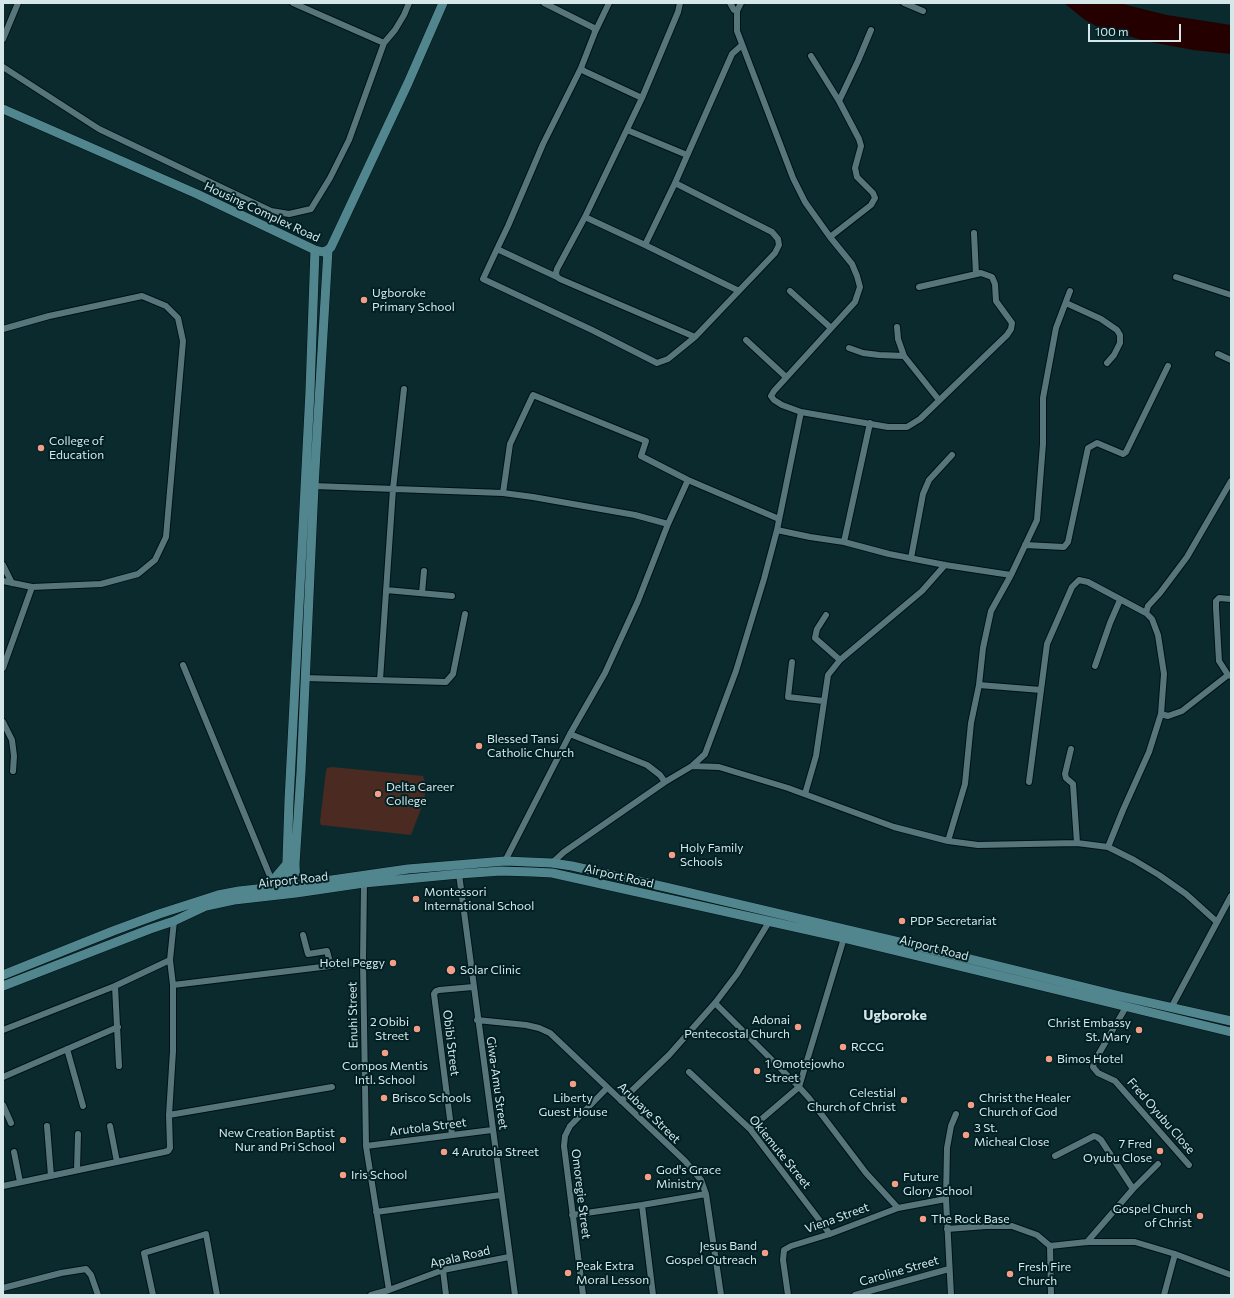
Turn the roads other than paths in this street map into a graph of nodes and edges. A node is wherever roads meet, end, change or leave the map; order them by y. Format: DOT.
graph roads {
  1 [pos="18,3"];
  2 [pos="293,3"];
  3 [pos="409,3"];
  4 [pos="443,3"];
  5 [pos="544,3"];
  6 [pos="610,3"];
  7 [pos="680,3"];
  8 [pos="730,3"];
  9 [pos="741,3"];
  10 [pos="904,3"];
  11 [pos="737,11"];
  12 [pos="923,11"];
  13 [pos="871,30"];
  14 [pos="595,32"];
  15 [pos="3,39"];
  16 [pos="384,43"];
  17 [pos="742,45"];
  18 [pos="811,56"];
  19 [pos="3,67"];
  20 [pos="581,68"];
  21 [pos="642,98"];
  22 [pos="839,101"];
  23 [pos="3,108"];
  24 [pos="627,130"];
  25 [pos="687,155"];
  26 [pos="674,183"];
  27 [pos="585,217"];
  28 [pos="974,233"];
  29 [pos="830,237"];
  30 [pos="645,245"];
  31 [pos="496,249"];
  32 [pos="315,250"];
  33 [pos="328,250"];
  34 [pos="976,274"];
  35 [pos="557,277"];
  36 [pos="1176,277"];
  37 [pos="919,287"];
  38 [pos="739,291"];
  39 [pos="790,291"];
  40 [pos="1070,291"];
  41 [pos="1231,295"];
  42 [pos="1066,303"];
  43 [pos="897,327"];
  44 [pos="831,328"];
  45 [pos="3,329"];
  46 [pos="695,337"];
  47 [pos="746,340"];
  48 [pos="849,348"];
  49 [pos="1218,354"];
  50 [pos="904,356"];
  51 [pos="1231,360"];
  52 [pos="1107,363"];
  53 [pos="1168,366"];
  54 [pos="786,378"];
  55 [pos="404,389"];
  56 [pos="939,400"];
  57 [pos="801,412"];
  58 [pos="870,423"];
  59 [pos="952,454"];
  60 [pos="688,480"];
  61 [pos="1231,481"];
  62 [pos="314,486"];
  63 [pos="393,489"];
  64 [pos="504,493"];
  65 [pos="779,519"];
  66 [pos="668,524"];
  67 [pos="777,530"];
  68 [pos="844,542"];
  69 [pos="1025,545"];
  70 [pos="912,558"];
  71 [pos="3,564"];
  72 [pos="945,565"];
  73 [pos="424,571"];
  74 [pos="1011,575"];
  75 [pos="3,581"];
  76 [pos="12,583"];
  77 [pos="32,588"];
  78 [pos="386,590"];
  79 [pos="422,593"];
  80 [pos="452,596"];
  81 [pos="1120,600"];
  82 [pos="1231,600"];
  83 [pos="1146,613"];
  84 [pos="465,614"];
  85 [pos="826,615"];
  86 [pos="840,660"];
  87 [pos="792,662"];
  88 [pos="183,666"];
  89 [pos="1095,666"];
  90 [pos="3,668"];
  91 [pos="1230,675"];
  92 [pos="304,678"];
  93 [pos="380,680"];
  94 [pos="979,685"];
  95 [pos="1041,690"];
  96 [pos="823,701"];
  97 [pos="1161,714"];
  98 [pos="3,722"];
  99 [pos="570,734"];
  100 [pos="1071,750"];
  101 [pos="692,766"];
  102 [pos="13,771"];
  103 [pos="665,782"];
  104 [pos="1030,782"];
  105 [pos="805,794"];
  106 [pos="948,841"];
  107 [pos="1077,843"];
  108 [pos="1108,847"];
  109 [pos="505,861"];
  110 [pos="552,863"];
  111 [pos="290,864"];
  112 [pos="459,874"];
  113 [pos="272,881"];
  114 [pos="311,883"];
  115 [pos="364,883"];
  116 [pos="648,883"];
  117 [pos="263,888"];
  118 [pos="291,889"];
  119 [pos="646,894"];
  120 [pos="1231,896"];
  121 [pos="174,921"];
  122 [pos="770,922"];
  123 [pos="1217,922"];
  124 [pos="303,935"];
  125 [pos="844,938"];
  126 [pos="170,960"];
  127 [pos="363,962"];
  128 [pos="331,966"];
  129 [pos="3,975"];
  130 [pos="173,985"];
  131 [pos="3,986"];
  132 [pos="114,986"];
  133 [pos="473,987"];
  134 [pos="715,1003"];
  135 [pos="1126,1007"];
  136 [pos="1171,1008"];
  137 [pos="478,1020"];
  138 [pos="1231,1021"];
  139 [pos="118,1027"];
  140 [pos="3,1030"];
  141 [pos="1231,1032"];
  142 [pos="67,1049"];
  143 [pos="119,1066"];
  144 [pos="689,1072"];
  145 [pos="3,1077"];
  146 [pos="332,1086"];
  147 [pos="799,1087"];
  148 [pos="607,1088"];
  149 [pos="621,1101"];
  150 [pos="3,1105"];
  151 [pos="83,1106"];
  152 [pos="956,1114"];
  153 [pos="169,1115"];
  154 [pos="12,1123"];
  155 [pos="47,1126"];
  156 [pos="110,1126"];
  157 [pos="750,1129"];
  158 [pos="492,1130"];
  159 [pos="78,1134"];
  160 [pos="452,1135"];
  161 [pos="366,1146"];
  162 [pos="14,1152"];
  163 [pos="1055,1156"];
  164 [pos="117,1162"];
  165 [pos="1158,1164"];
  166 [pos="1189,1165"];
  167 [pos="77,1170"];
  168 [pos="51,1176"];
  169 [pos="20,1182"];
  170 [pos="3,1186"];
  171 [pos="1133,1189"];
  172 [pos="706,1194"];
  173 [pos="501,1195"];
  174 [pos="946,1199"];
  175 [pos="642,1205"];
  176 [pos="898,1208"];
  177 [pos="376,1212"];
  178 [pos="572,1215"];
  179 [pos="947,1229"];
  180 [pos="830,1234"];
  181 [pos="1086,1242"];
  182 [pos="1050,1246"];
  183 [pos="1175,1254"];
  184 [pos="510,1257"];
  185 [pos="949,1269"];
  186 [pos="443,1270"];
  187 [pos="1231,1275"];
  188 [pos="3,1288"];
  189 [pos="389,1290"];
  190 [pos="98,1295"];
  191 [pos="153,1295"];
  192 [pos="217,1295"];
  193 [pos="371,1295"];
  194 [pos="446,1295"];
  195 [pos="515,1295"];
  196 [pos="583,1295"];
  197 [pos="653,1295"];
  198 [pos="721,1295"];
  199 [pos="788,1295"];
  200 [pos="855,1295"];
  201 [pos="951,1295"];
  202 [pos="1051,1295"];
  203 [pos="1164,1295"];
  1 -- 15 [label="street"];
  2 -- 16 [label="street"];
  3 -- 16 [label="street"];
  4 -- 33 [label="main road, Housing Complex Road"];
  5 -- 14 [label="street"];
  6 -- 14 [label="street"];
  7 -- 21 [label="street"];
  8 -- 11 [label="street"];
  9 -- 11 [label="street"];
  10 -- 12 [label="street"];
  11 -- 17 [label="street"];
  13 -- 22 [label="street"];
  14 -- 20 [label="street"];
  16 -- 19 [label="street"];
  17 -- 25 [label="street"];
  17 -- 29 [label="street"];
  18 -- 22 [label="street"];
  20 -- 21 [label="street"];
  20 -- 31 [label="street"];
  21 -- 24 [label="street"];
  22 -- 29 [label="street"];
  23 -- 32 [label="main road, Housing Complex Road"];
  24 -- 25 [label="street"];
  24 -- 27 [label="street"];
  25 -- 26 [label="street"];
  26 -- 30 [label="street"];
  26 -- 38 [label="street"];
  27 -- 30 [label="street"];
  27 -- 35 [label="street"];
  28 -- 34 [label="street"];
  29 -- 44 [label="street"];
  30 -- 38 [label="street"];
  31 -- 35 [label="street"];
  31 -- 46 [label="street"];
  32 -- 33 [label="main road, Housing Complex Road"];
  32 -- 111 [label="main road"];
  33 -- 62 [label="main road"];
  34 -- 37 [label="street"];
  34 -- 56 [label="street"];
  35 -- 46 [label="street"];
  36 -- 41 [label="street"];
  38 -- 46 [label="street"];
  39 -- 44 [label="street"];
  40 -- 42 [label="street"];
  42 -- 52 [label="street"];
  42 -- 69 [label="street"];
  43 -- 50 [label="street"];
  44 -- 54 [label="street"];
  45 -- 77 [label="street"];
  47 -- 54 [label="street"];
  48 -- 50 [label="street"];
  49 -- 51 [label="street"];
  50 -- 56 [label="street"];
  53 -- 69 [label="street"];
  54 -- 57 [label="street"];
  55 -- 63 [label="street"];
  56 -- 58 [label="street"];
  57 -- 58 [label="street"];
  57 -- 65 [label="street"];
  58 -- 68 [label="street"];
  59 -- 70 [label="street"];
  60 -- 64 [label="street"];
  60 -- 65 [label="street"];
  60 -- 66 [label="street"];
  61 -- 83 [label="street"];
  62 -- 63 [label="street"];
  62 -- 92 [label="main road"];
  63 -- 64 [label="street"];
  63 -- 78 [label="street"];
  64 -- 66 [label="street"];
  65 -- 67 [label="street"];
  66 -- 99 [label="street"];
  67 -- 68 [label="street"];
  67 -- 101 [label="street"];
  68 -- 70 [label="street"];
  69 -- 74 [label="street"];
  70 -- 72 [label="street"];
  71 -- 76 [label="street"];
  72 -- 74 [label="street"];
  72 -- 86 [label="street"];
  73 -- 79 [label="street"];
  74 -- 94 [label="street"];
  75 -- 76 [label="street"];
  76 -- 77 [label="street"];
  77 -- 90 [label="street"];
  78 -- 79 [label="street"];
  78 -- 93 [label="street"];
  79 -- 80 [label="street"];
  81 -- 83 [label="street"];
  81 -- 89 [label="street"];
  81 -- 95 [label="street"];
  82 -- 91 [label="street"];
  83 -- 97 [label="street"];
  84 -- 93 [label="street"];
  85 -- 86 [label="street"];
  86 -- 96 [label="street"];
  87 -- 96 [label="street"];
  88 -- 113 [label="street"];
  91 -- 97 [label="street"];
  92 -- 93 [label="street"];
  92 -- 111 [label="main road"];
  94 -- 95 [label="street"];
  94 -- 106 [label="street"];
  95 -- 104 [label="street"];
  96 -- 105 [label="street"];
  97 -- 108 [label="street"];
  98 -- 102 [label="street"];
  99 -- 103 [label="street"];
  99 -- 109 [label="street"];
  100 -- 107 [label="street"];
  101 -- 103 [label="street"];
  101 -- 105 [label="street"];
  103 -- 110 [label="street"];
  105 -- 106 [label="street"];
  106 -- 107 [label="street"];
  107 -- 108 [label="street"];
  108 -- 123 [label="street"];
  109 -- 110 [label="main road, Airport Road"];
  109 -- 114 [label="main road, Airport Road"];
  110 -- 116 [label="main road, Airport Road"];
  111 -- 113 [label="main road"];
  111 -- 114 [label="main road"];
  111 -- 118 [label="main road"];
  112 -- 115 [label="main road, Airport Road"];
  112 -- 119 [label="main road, Airport Road"];
  112 -- 133 [label="street, Giwa-Amu Street"];
  113 -- 117 [label="main road"];
  114 -- 118 [label="main road, Airport Road"];
  115 -- 118 [label="main road, Airport Road"];
  115 -- 127 [label="street, Enuhi Street"];
  116 -- 119 [label="main road"];
  116 -- 136 [label="main road, Airport Road"];
  117 -- 118 [label="main road, Airport Road"];
  117 -- 129 [label="main road, Airport Road"];
  118 -- 121 [label="main road, Airport Road"];
  119 -- 122 [label="main road, Airport Road"];
  120 -- 123 [label="street"];
  121 -- 126 [label="street"];
  121 -- 131 [label="main road, Airport Road"];
  122 -- 125 [label="main road, Airport Road"];
  122 -- 134 [label="street"];
  123 -- 136 [label="street"];
  124 -- 128 [label="street"];
  125 -- 135 [label="main road, Airport Road"];
  125 -- 147 [label="street"];
  126 -- 130 [label="street"];
  126 -- 132 [label="street"];
  127 -- 128 [label="street"];
  127 -- 161 [label="street, Enuhi Street"];
  128 -- 130 [label="street"];
  130 -- 153 [label="street"];
  132 -- 139 [label="street"];
  132 -- 140 [label="street"];
  133 -- 137 [label="street, Giwa-Amu Street"];
  133 -- 160 [label="street, Obibi Street"];
  134 -- 147 [label="street"];
  134 -- 149 [label="street"];
  135 -- 141 [label="main road, Airport Road"];
  135 -- 166 [label="street, Fred Oyubu Close"];
  136 -- 138 [label="main road, Airport Road"];
  137 -- 148 [label="street, Arubaye Street"];
  137 -- 158 [label="street, Giwa-Amu Street"];
  139 -- 142 [label="street"];
  139 -- 143 [label="street"];
  142 -- 145 [label="street"];
  142 -- 151 [label="street"];
  144 -- 157 [label="street, Okiemute Street"];
  146 -- 153 [label="street"];
  147 -- 157 [label="street"];
  147 -- 176 [label="street"];
  148 -- 149 [label="street, Arubaye Street"];
  148 -- 178 [label="street, Omoregie Street"];
  149 -- 172 [label="street, Arubaye Street"];
  150 -- 154 [label="street"];
  152 -- 174 [label="street"];
  153 -- 164 [label="street"];
  155 -- 168 [label="street"];
  156 -- 164 [label="street"];
  157 -- 180 [label="street, Okiemute Street"];
  158 -- 160 [label="street, Arutola Street"];
  158 -- 173 [label="street, Giwa-Amu Street"];
  159 -- 167 [label="street"];
  160 -- 161 [label="street, Arutola Street"];
  161 -- 177 [label="street, Enuhi Street"];
  162 -- 169 [label="street"];
  163 -- 171 [label="street"];
  164 -- 167 [label="street"];
  165 -- 171 [label="street"];
  167 -- 168 [label="street"];
  168 -- 169 [label="street"];
  169 -- 170 [label="street"];
  171 -- 181 [label="street"];
  172 -- 175 [label="street"];
  172 -- 198 [label="street, Arubaye Street"];
  173 -- 177 [label="street"];
  173 -- 184 [label="street, Giwa-Amu Street"];
  174 -- 176 [label="street, Viena Street"];
  174 -- 179 [label="street"];
  175 -- 178 [label="street"];
  175 -- 197 [label="street"];
  176 -- 180 [label="street, Viena Street"];
  177 -- 189 [label="street, Enuhi Street"];
  178 -- 196 [label="street, Omoregie Street"];
  179 -- 182 [label="street"];
  179 -- 185 [label="street"];
  180 -- 199 [label="street, Viena Street"];
  181 -- 182 [label="street"];
  181 -- 183 [label="street"];
  182 -- 202 [label="street"];
  183 -- 187 [label="street"];
  183 -- 203 [label="street"];
  184 -- 186 [label="street, Apala Road"];
  184 -- 195 [label="street, Giwa-Amu Street"];
  185 -- 200 [label="street, Caroline Street"];
  185 -- 201 [label="street"];
  186 -- 189 [label="street, Apala Road"];
  186 -- 194 [label="street"];
  188 -- 190 [label="street"];
  189 -- 193 [label="street, Apala Road"];
  191 -- 192 [label="street"];
}
